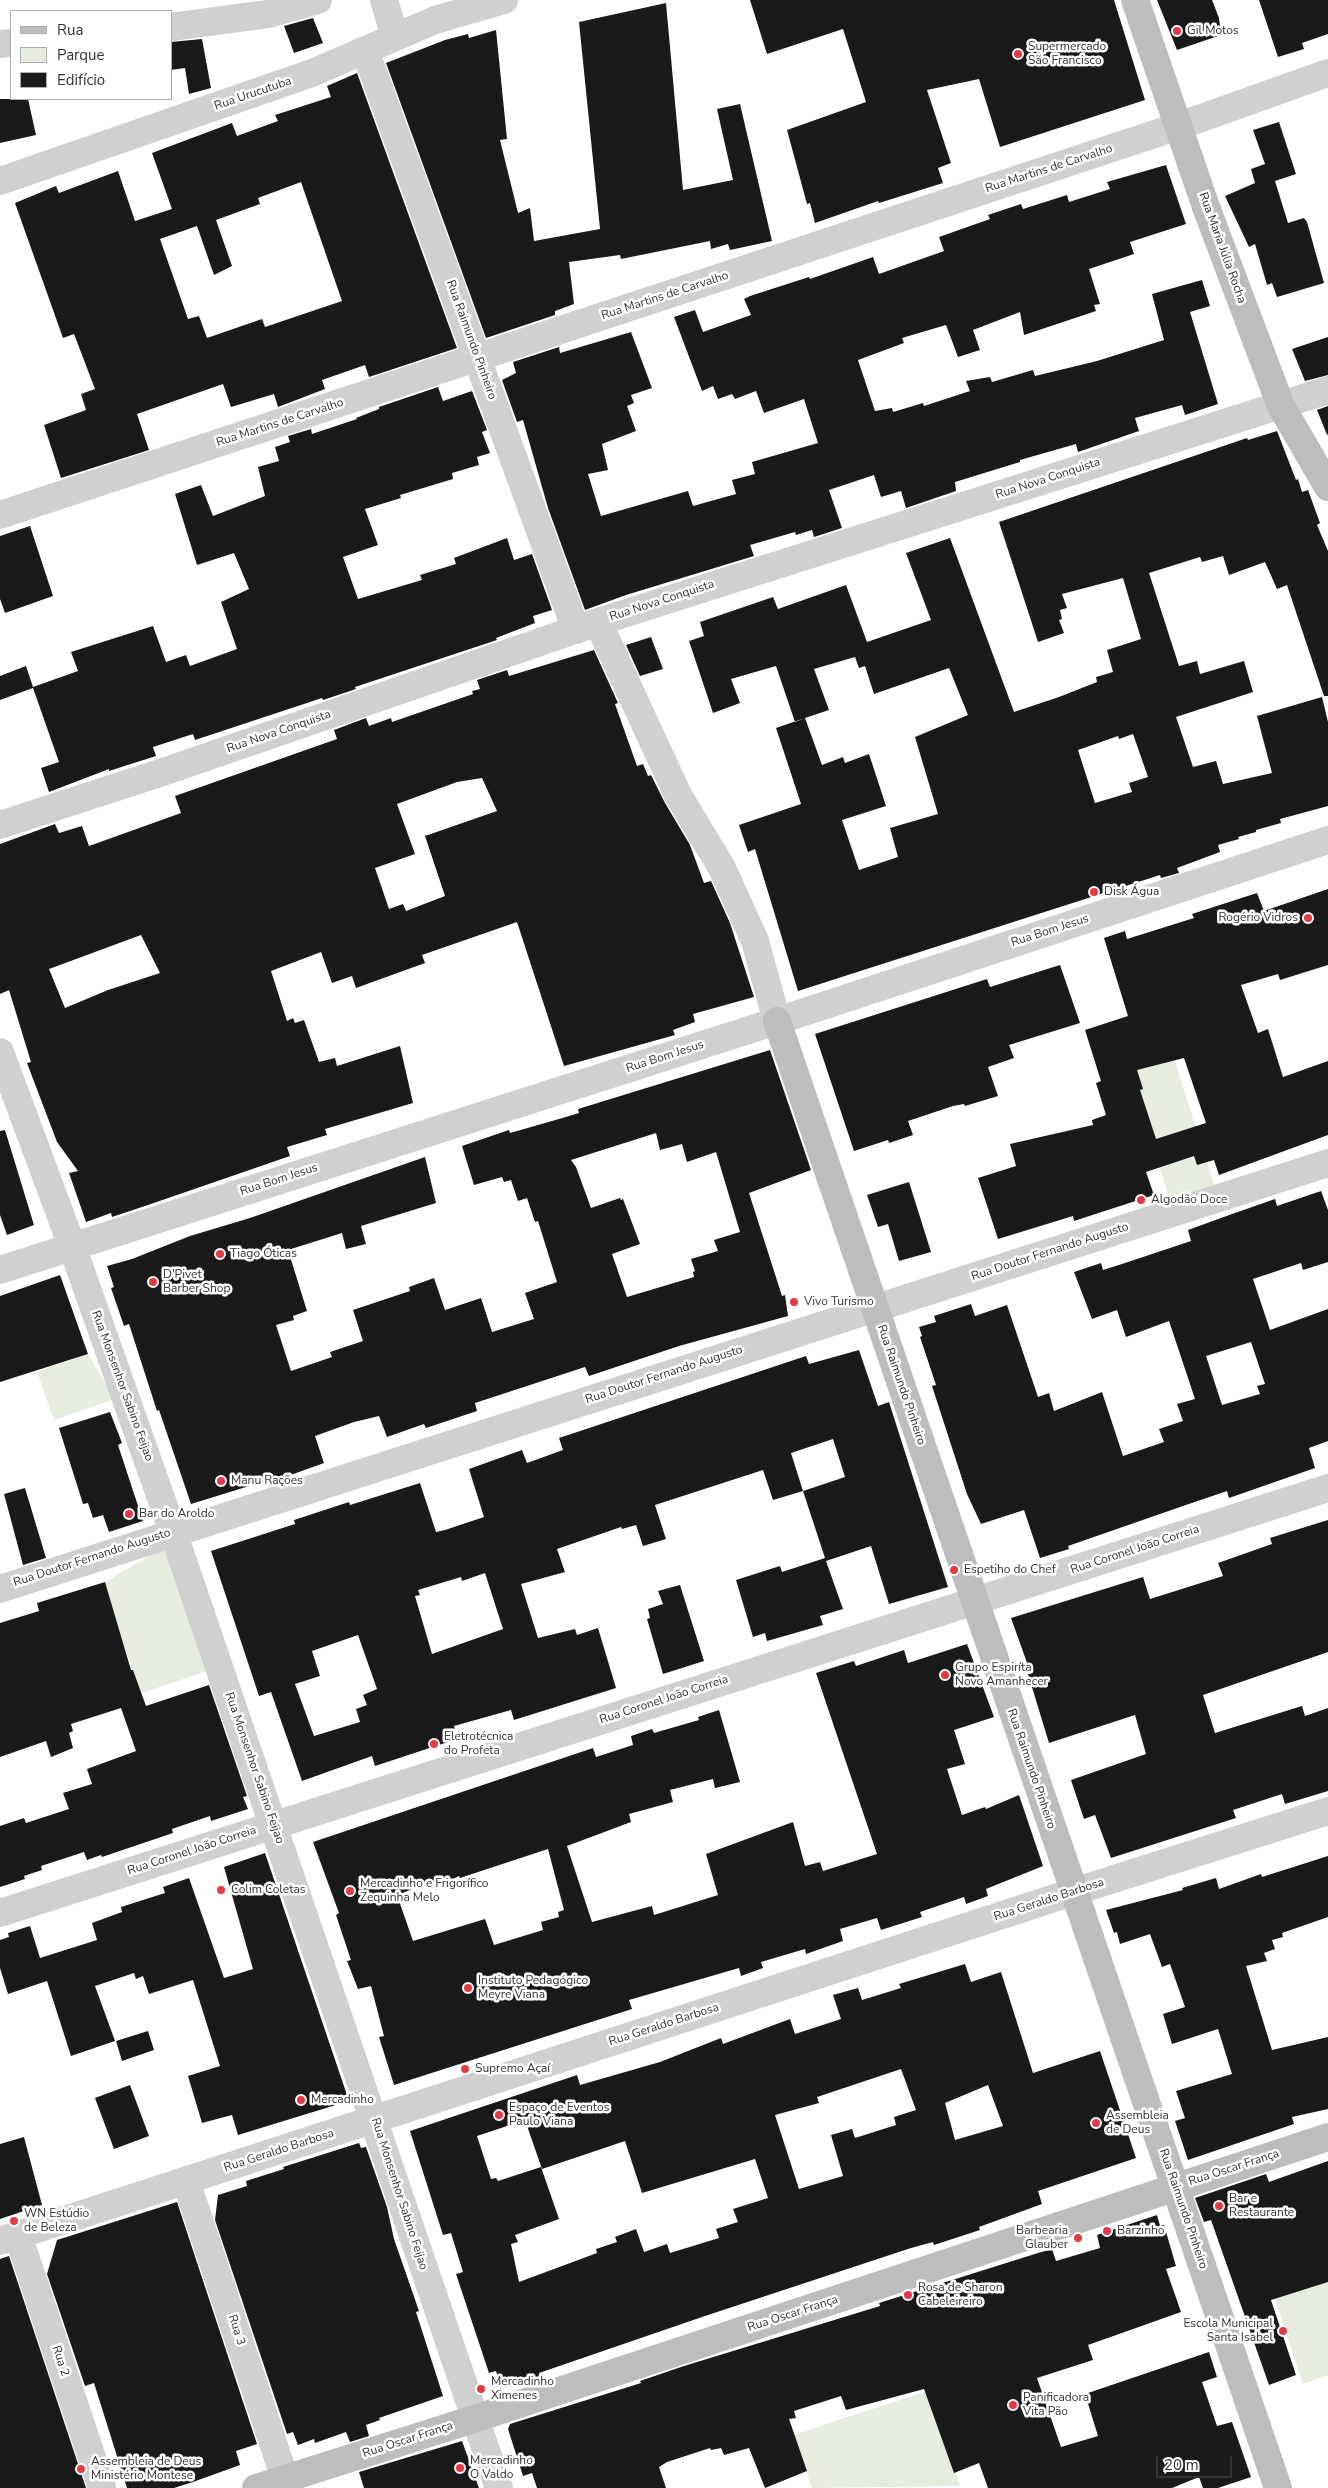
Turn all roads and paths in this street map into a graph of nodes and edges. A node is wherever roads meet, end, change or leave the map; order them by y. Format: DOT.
graph roads {
  1 [pos="318,0"];
  2 [pos="384,0"];
  3 [pos="504,0"];
  4 [pos="1135,0"];
  5 [pos="230,10"];
  6 [pos="172,27"];
  7 [pos="395,37"];
  8 [pos="365,50"];
  9 [pos="1328,73"];
  10 [pos="1178,126"];
  11 [pos="0,181"];
  12 [pos="478,358"];
  13 [pos="1328,390"];
  14 [pos="1281,406"];
  15 [pos="1328,488"];
  16 [pos="0,515"];
  17 [pos="587,626"];
  18 [pos="0,825"];
  19 [pos="1328,840"];
  20 [pos="777,1021"];
  21 [pos="0,1052"];
  22 [pos="1328,1163"];
  23 [pos="72,1246"];
  24 [pos="0,1270"];
  25 [pos="875,1308"];
  26 [pos="1328,1488"];
  27 [pos="174,1532"];
  28 [pos="0,1588"];
  29 [pos="974,1601"];
  30 [pos="1328,1811"];
  31 [pos="273,1825"];
  32 [pos="1073,1892"];
  33 [pos="0,1913"];
  34 [pos="374,2120"];
  35 [pos="1328,2137"];
  36 [pos="186,2181"];
  37 [pos="1176,2187"];
  38 [pos="9,2238"];
  39 [pos="474,2419"];
  40 [pos="286,2479"];
  41 [pos="102,2488"];
  42 [pos="256,2488"];
  43 [pos="499,2488"];
  44 [pos="1278,2488"];
  1 -- 5 [label="street"];
  2 -- 7 [label="street"];
  3 -- 7 [label="street, Rua Urucutuba"];
  4 -- 10 [label="street, Rua Maria Júlia Rocha"];
  5 -- 6 [label="street"];
  7 -- 8 [label="street, Rua Urucutuba"];
  8 -- 11 [label="street, Rua Urucutuba"];
  8 -- 12 [label="street, Rua Raimundo Pinheiro"];
  9 -- 10 [label="street, Rua Martins de Carvalho"];
  10 -- 12 [label="street, Rua Martins de Carvalho"];
  10 -- 14 [label="street, Rua Maria Júlia Rocha"];
  12 -- 16 [label="street, Rua Martins de Carvalho"];
  12 -- 17 [label="street, Rua Raimundo Pinheiro"];
  13 -- 14 [label="street, Rua Nova Conquista"];
  14 -- 15 [label="street, Rua Maria Júlia Rocha"];
  14 -- 17 [label="street, Rua Nova Conquista"];
  17 -- 18 [label="street, Rua Nova Conquista"];
  17 -- 20 [label="street, Rua Raimundo Pinheiro"];
  19 -- 20 [label="street, Rua Bom Jesus"];
  20 -- 23 [label="street, Rua Bom Jesus"];
  20 -- 25 [label="street, Rua Raimundo Pinheiro"];
  21 -- 23 [label="street, Rua Monsenhor Sabino Feijao"];
  22 -- 25 [label="street, Rua Doutor Fernando Augusto"];
  23 -- 24 [label="street, Rua Bom Jesus"];
  23 -- 27 [label="street, Rua Monsenhor Sabino Feijao"];
  25 -- 27 [label="street, Rua Doutor Fernando Augusto"];
  25 -- 29 [label="street, Rua Raimundo Pinheiro"];
  26 -- 29 [label="street, Rua Coronel João Correia"];
  27 -- 28 [label="street, Rua Doutor Fernando Augusto"];
  27 -- 31 [label="street, Rua Monsenhor Sabino Feijao"];
  29 -- 31 [label="street, Rua Coronel João Correia"];
  29 -- 32 [label="street, Rua Raimundo Pinheiro"];
  30 -- 32 [label="street, Rua Geraldo Barbosa"];
  31 -- 33 [label="street, Rua Coronel João Correia"];
  31 -- 34 [label="street, Rua Monsenhor Sabino Feijao"];
  32 -- 34 [label="street, Rua Geraldo Barbosa"];
  32 -- 37 [label="street, Rua Raimundo Pinheiro"];
  34 -- 36 [label="street, Rua Geraldo Barbosa"];
  34 -- 39 [label="street, Rua Monsenhor Sabino Feijao"];
  35 -- 37 [label="street, Rua Oscar França"];
  36 -- 38 [label="street, Rua Geraldo Barbosa"];
  36 -- 40 [label="street, Rua 3"];
  37 -- 39 [label="street, Rua Oscar França"];
  37 -- 44 [label="street, Rua Raimundo Pinheiro"];
  38 -- 41 [label="street, Rua 2"];
  39 -- 40 [label="street, Rua Oscar França"];
  39 -- 43 [label="street, Rua Monsenhor Sabino Feijao"];
  40 -- 42 [label="street, Rua Oscar França"];
}
